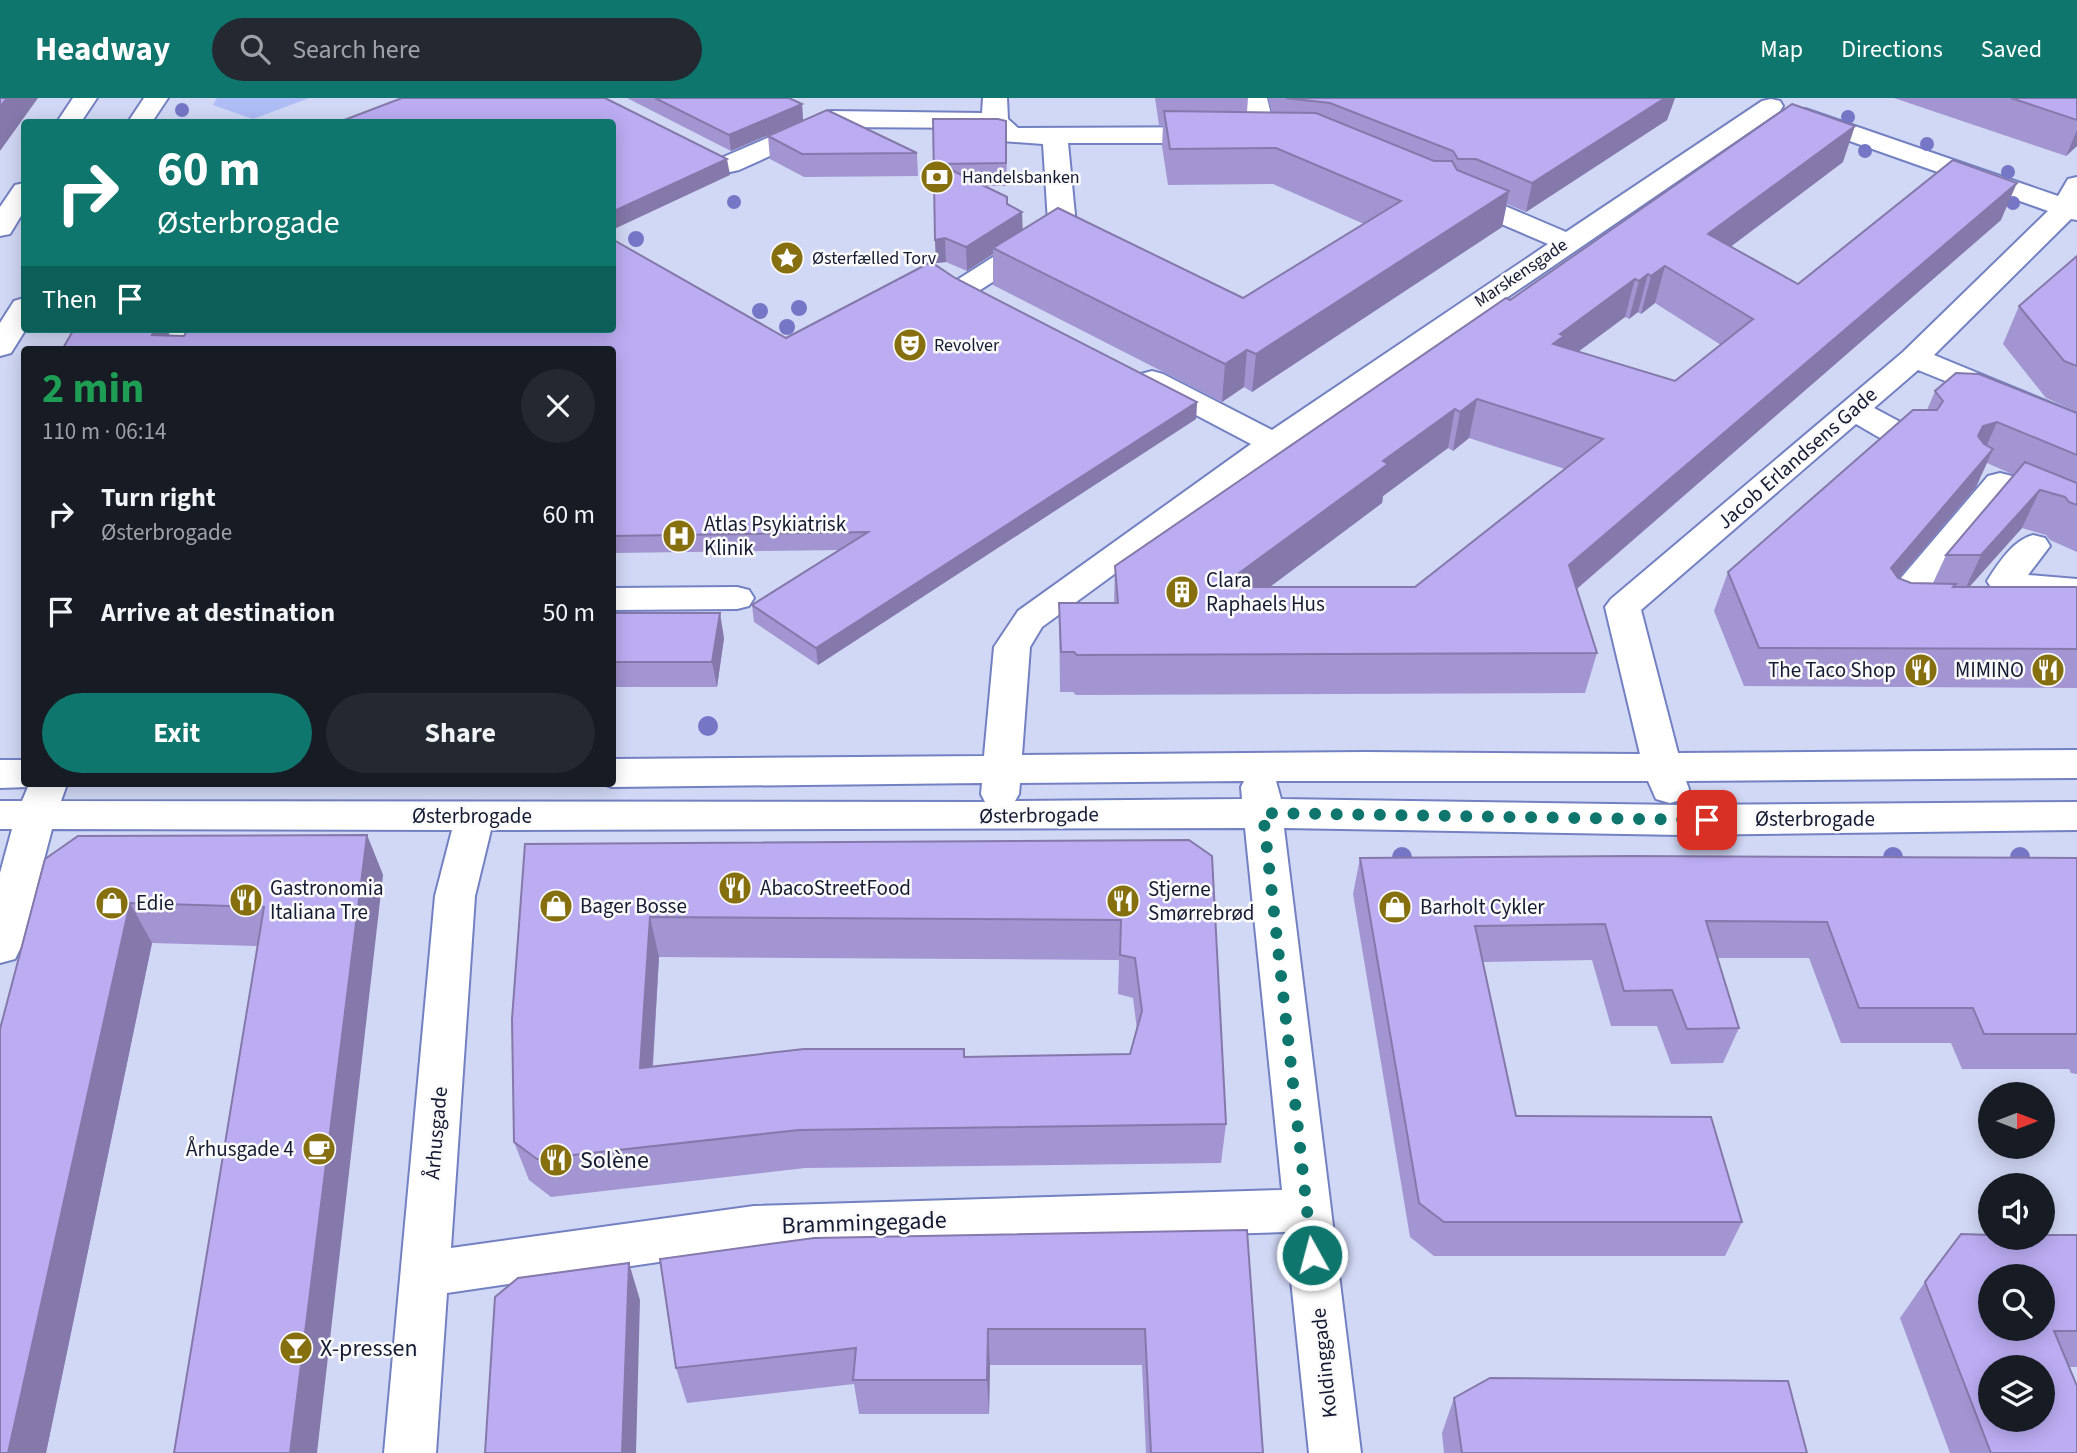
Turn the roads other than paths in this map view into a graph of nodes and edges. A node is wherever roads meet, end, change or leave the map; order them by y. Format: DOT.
graph roads {
  1 [pos="85,98"];
  2 [pos="156,98"];
  3 [pos="1255,98"];
  4 [pos="1761,102"];
  5 [pos="995,110"];
  6 [pos="71,119"];
  7 [pos="142,119"];
  8 [pos="1263,135"];
  9 [pos="1290,137"];
  10 [pos="1055,138"];
  11 [pos="706,152"];
  12 [pos="1461,197"];
  13 [pos="2073,202"];
  14 [pos="1566,242"];
  15 [pos="968,286"];
  16 [pos="21,312"];
  17 [pos="0,347"];
  18 [pos="1914,358"];
  19 [pos="1126,367"];
  20 [pos="1853,410"];
  21 [pos="2077,425"];
  22 [pos="1908,439"];
  23 [pos="1273,443"];
  24 [pos="2033,498"];
  25 [pos="2034,545"];
  26 [pos="2077,590"];
  27 [pos="737,598"];
  28 [pos="616,600"];
  29 [pos="1951,608"];
  30 [pos="1993,609"];
  31 [pos="2077,610"];
  32 [pos="2077,764"];
  33 [pos="1662,766"];
  34 [pos="1258,767"];
  35 [pos="1000,771"];
  36 [pos="616,773"];
  37 [pos="0,774"];
  38 [pos="21,774"];
  39 [pos="28,804"];
  40 [pos="1263,813"];
  41 [pos="475,816"];
  42 [pos="1000,816"];
  43 [pos="2077,816"];
  44 [pos="1681,820"];
  45 [pos="0,947"];
  46 [pos="1307,1210"];
  47 [pos="425,1274"];
  48 [pos="410,1453"];
  49 [pos="1335,1453"];
  1 -- 6 [label="street"];
  2 -- 7 [label="street"];
  3 -- 8 [label="street"];
  4 -- 13 [label="street"];
  4 -- 14 [label="street, Marskensgade"];
  5 -- 10 [label="street"];
  5 -- 11 [label="street"];
  8 -- 9 [label="street"];
  8 -- 10 [label="street"];
  10 -- 15 [label="street"];
  12 -- 14 [label="street"];
  13 -- 18 [label="street, Jacob Erlandsens Gade"];
  14 -- 23 [label="street, Marskensgade"];
  16 -- 17 [label="street"];
  18 -- 20 [label="street, Jacob Erlandsens Gade"];
  18 -- 21 [label="street"];
  19 -- 23 [label="street"];
  20 -- 22 [label="street"];
  20 -- 33 [label="street, Jacob Erlandsens Gade"];
  23 -- 35 [label="street, Marskensgade"];
  24 -- 29 [label="street"];
  25 -- 26 [label="street"];
  27 -- 28 [label="street"];
  30 -- 31 [label="street"];
  32 -- 33 [label="street"];
  33 -- 34 [label="street"];
  33 -- 44 [label="street"];
  34 -- 35 [label="street"];
  34 -- 40 [label="street, Koldinggade"];
  35 -- 36 [label="street"];
  35 -- 42 [label="street, Marskensgade"];
  37 -- 38 [label="street"];
  39 -- 41 [label="street, Østerbrogade"];
  39 -- 45 [label="street"];
  40 -- 42 [label="street, Østerbrogade"];
  40 -- 44 [label="street, Østerbrogade"];
  40 -- 46 [label="street, Koldinggade"];
  41 -- 42 [label="street, Østerbrogade"];
  41 -- 47 [label="street, Århusgade"];
  43 -- 44 [label="street, Østerbrogade"];
  46 -- 47 [label="street, Brammingegade"];
  46 -- 49 [label="street, Koldinggade"];
  47 -- 48 [label="street, Århusgade"];
}
